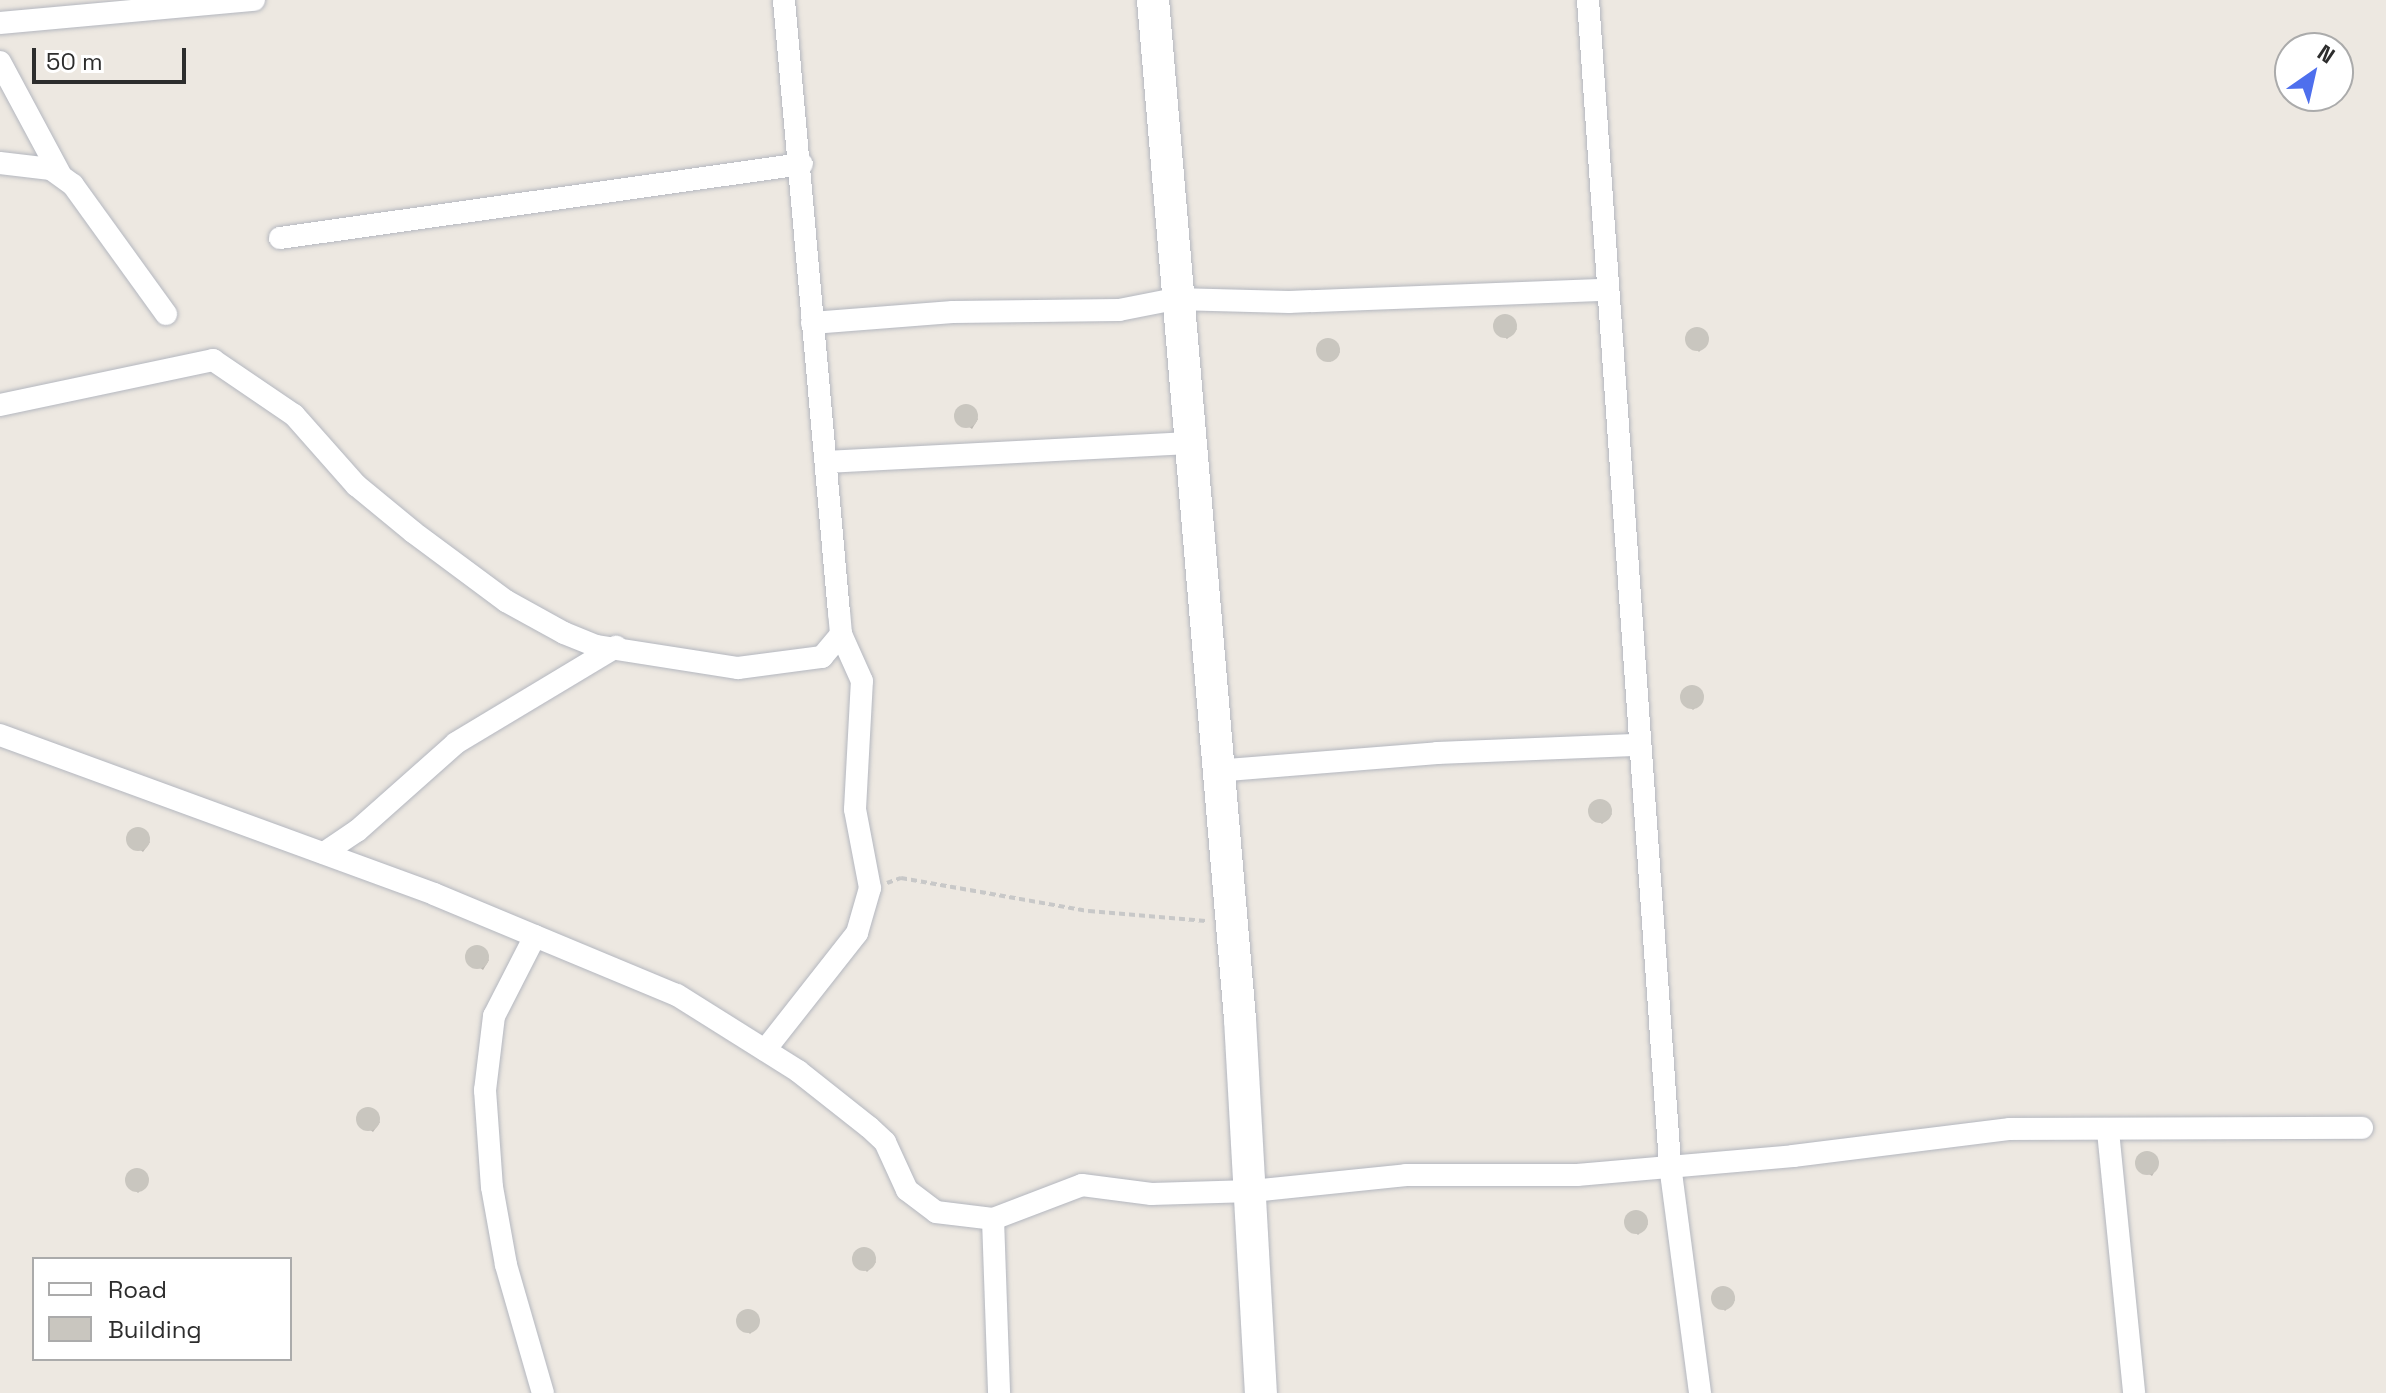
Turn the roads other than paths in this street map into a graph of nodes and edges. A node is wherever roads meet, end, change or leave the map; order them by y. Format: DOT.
graph roads {
  1 [pos="254,0"];
  2 [pos="784,0"];
  3 [pos="1153,0"];
  4 [pos="1588,0"];
  5 [pos="0,23"];
  6 [pos="0,62"];
  7 [pos="0,163"];
  8 [pos="802,164"];
  9 [pos="60,174"];
  10 [pos="280,238"];
  11 [pos="1606,290"];
  12 [pos="1175,299"];
  13 [pos="166,314"];
  14 [pos="812,323"];
  15 [pos="0,405"];
  16 [pos="1193,443"];
  17 [pos="827,462"];
  18 [pos="841,634"];
  19 [pos="616,647"];
  20 [pos="0,735"];
  21 [pos="1640,745"];
  22 [pos="1215,771"];
  23 [pos="324,853"];
  24 [pos="535,936"];
  25 [pos="765,1050"];
  26 [pos="2362,1128"];
  27 [pos="2108,1131"];
  28 [pos="1670,1165"];
  29 [pos="1252,1191"];
  30 [pos="993,1219"];
  31 [pos="543,1393"];
  32 [pos="999,1393"];
  33 [pos="1261,1393"];
  34 [pos="1700,1393"];
  35 [pos="2134,1393"];
  1 -- 5 [label="street"];
  2 -- 8 [label="street"];
  3 -- 12 [label="street"];
  4 -- 11 [label="street"];
  6 -- 9 [label="street"];
  7 -- 9 [label="street"];
  8 -- 10 [label="street"];
  8 -- 14 [label="street"];
  9 -- 13 [label="street"];
  11 -- 12 [label="street"];
  11 -- 21 [label="street"];
  12 -- 14 [label="street"];
  12 -- 16 [label="street"];
  14 -- 17 [label="street"];
  15 -- 19 [label="street"];
  16 -- 17 [label="street"];
  16 -- 22 [label="street"];
  17 -- 18 [label="street"];
  18 -- 19 [label="street"];
  18 -- 25 [label="street"];
  19 -- 23 [label="street"];
  20 -- 23 [label="street"];
  21 -- 22 [label="street"];
  21 -- 28 [label="street"];
  22 -- 29 [label="street"];
  23 -- 24 [label="street"];
  24 -- 25 [label="street"];
  24 -- 31 [label="street"];
  25 -- 30 [label="street"];
  26 -- 27 [label="street"];
  27 -- 28 [label="street"];
  27 -- 35 [label="street"];
  28 -- 29 [label="street"];
  28 -- 34 [label="street"];
  29 -- 30 [label="street"];
  29 -- 33 [label="street"];
  30 -- 32 [label="street"];
}
